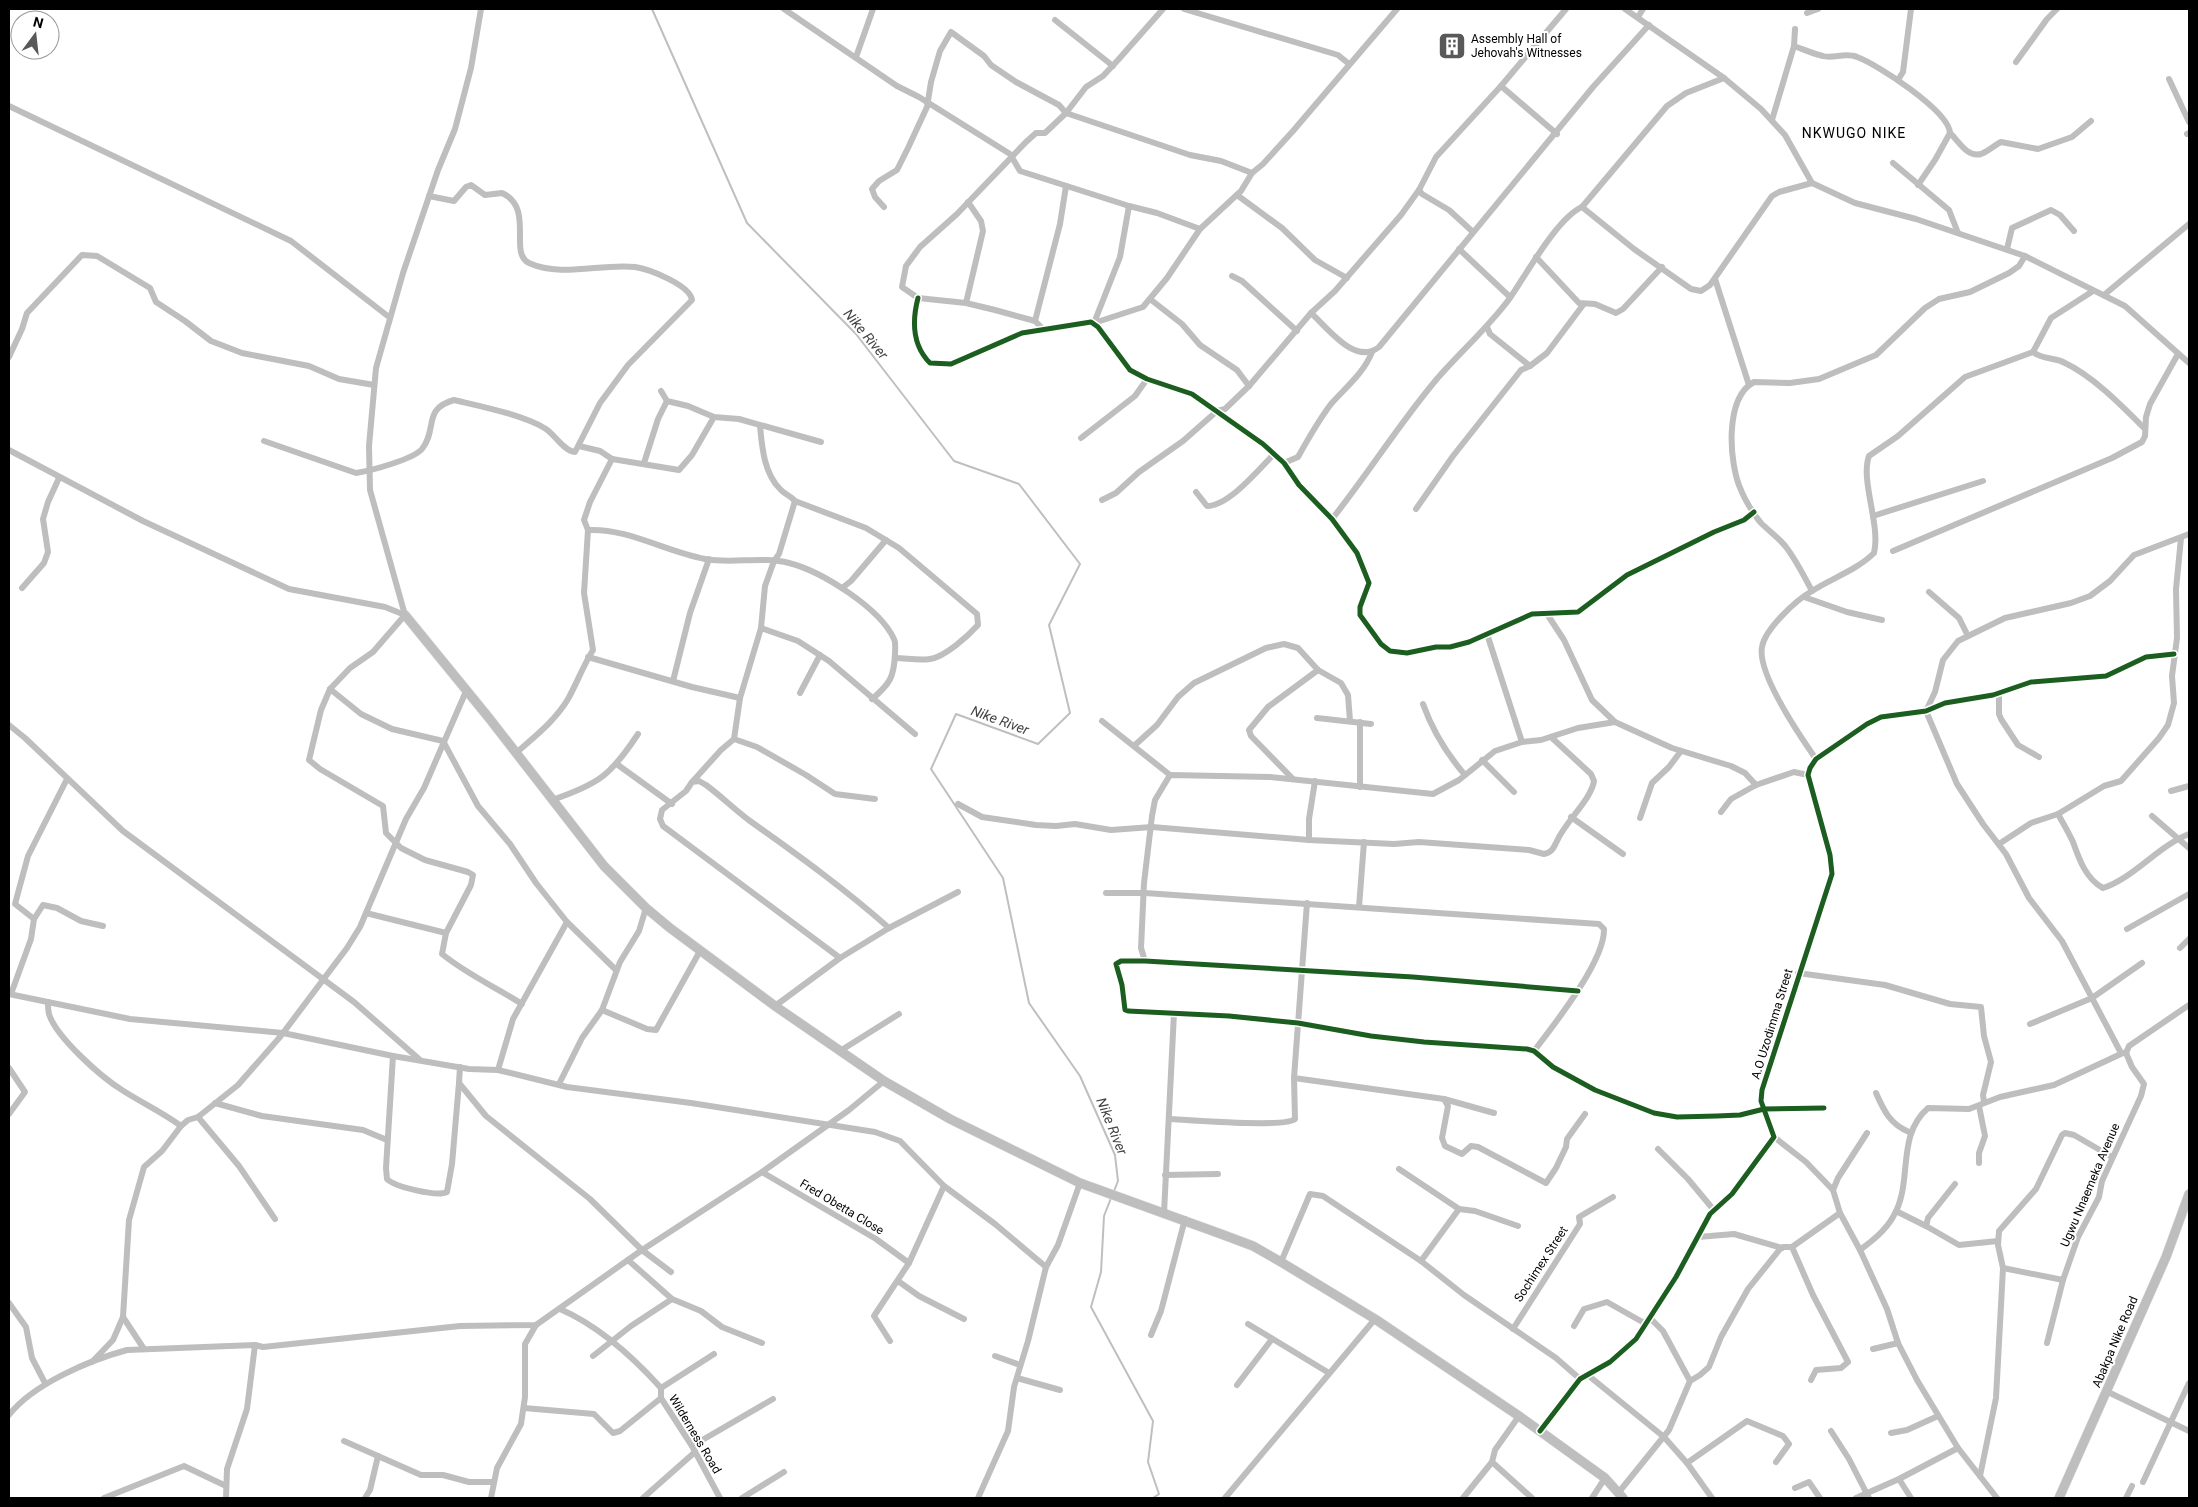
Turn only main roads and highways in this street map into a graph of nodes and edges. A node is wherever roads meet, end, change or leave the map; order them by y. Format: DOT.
graph roads {
  1 [pos="405,615"];
  2 [pos="2189,1194"];
  3 [pos="1621,1495"];
  4 [pos="2059,1498"];
  1 -- 3 [label="main road"];
  2 -- 4 [label="main road, Abakpa Nike Road"];
}
